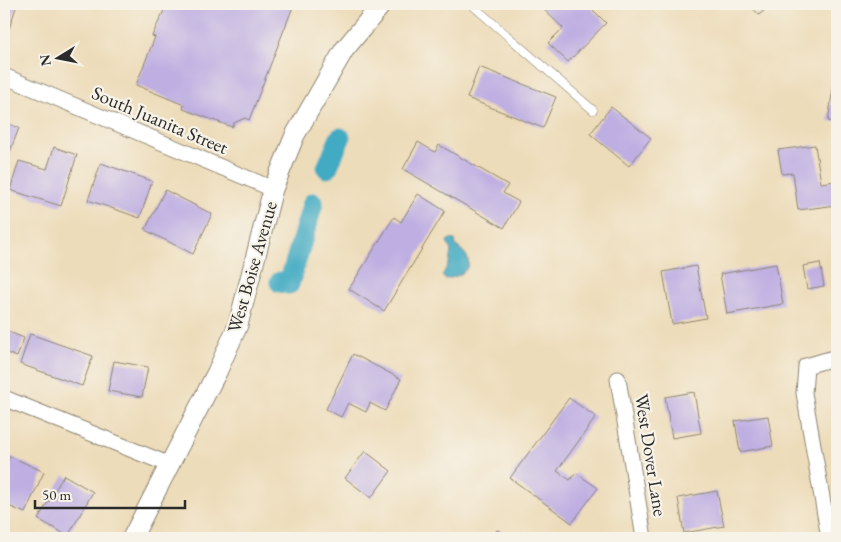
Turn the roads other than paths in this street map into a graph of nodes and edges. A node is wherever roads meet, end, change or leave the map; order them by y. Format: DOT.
graph roads {
  1 [pos="382,4"];
  2 [pos="471,4"];
  3 [pos="4,76"];
  4 [pos="593,110"];
  5 [pos="273,189"];
  6 [pos="837,357"];
  7 [pos="618,379"];
  8 [pos="4,398"];
  9 [pos="170,465"];
  10 [pos="132,538"];
  11 [pos="644,538"];
  12 [pos="829,538"];
  1 -- 5 [label="street, West Boise Avenue"];
  2 -- 4 [label="lane"];
  3 -- 5 [label="street, South Juanita Street"];
  5 -- 9 [label="street, West Boise Avenue"];
  6 -- 12 [label="street"];
  7 -- 11 [label="street, West Dover Lane"];
  8 -- 9 [label="street"];
  9 -- 10 [label="street, West Boise Avenue"];
}
